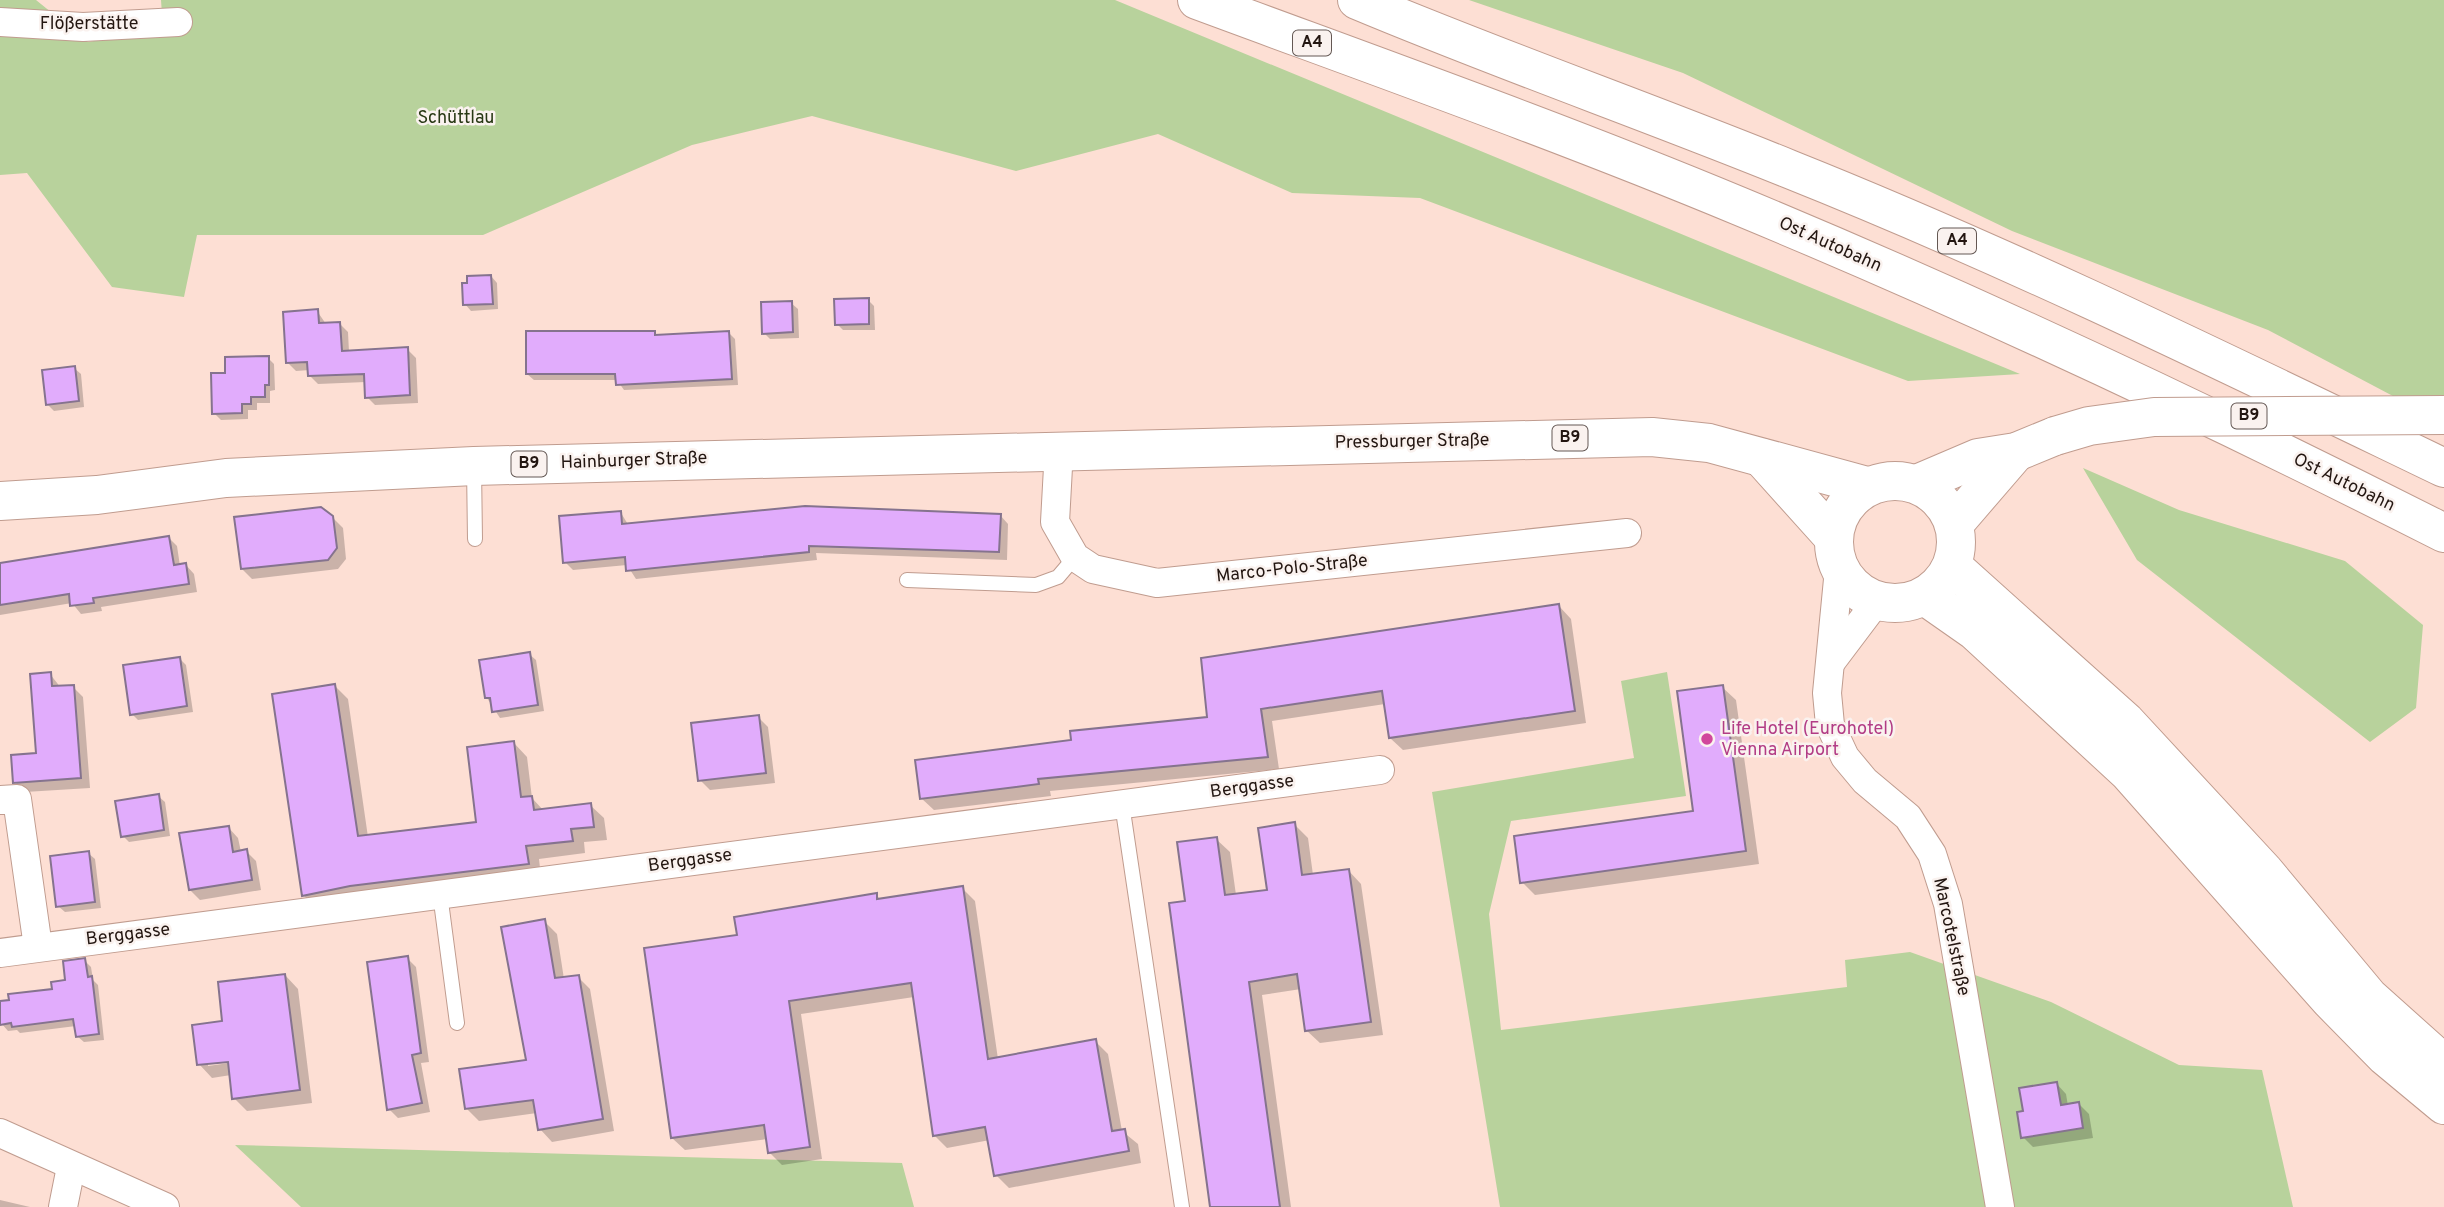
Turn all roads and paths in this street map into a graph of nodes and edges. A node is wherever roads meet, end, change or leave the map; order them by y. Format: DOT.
graph roads {
  1 [pos="1197,0"];
  2 [pos="1357,0"];
  3 [pos="0,22"];
  4 [pos="178,22"];
  5 [pos="2444,415"];
  6 [pos="1059,449"];
  7 [pos="2016,452"];
  8 [pos="1762,458"];
  9 [pos="474,466"];
  10 [pos="2444,468"];
  11 [pos="1917,484"];
  12 [pos="1867,486"];
  13 [pos="0,501"];
  14 [pos="1954,524"];
  15 [pos="1627,533"];
  16 [pos="2444,533"];
  17 [pos="475,539"];
  18 [pos="1836,553"];
  19 [pos="1075,557"];
  20 [pos="1952,566"];
  21 [pos="906,580"];
  22 [pos="1926,596"];
  23 [pos="1877,601"];
  24 [pos="1831,662"];
  25 [pos="1380,770"];
  26 [pos="0,800"];
  27 [pos="1122,804"];
  28 [pos="440,894"];
  29 [pos="38,947"];
  30 [pos="0,953"];
  31 [pos="457,1023"];
  32 [pos="2444,1064"];
  33 [pos="2444,1105"];
  34 [pos="0,1133"];
  35 [pos="71,1167"];
  36 [pos="64,1207"];
  37 [pos="165,1207"];
  38 [pos="1182,1207"];
  39 [pos="2000,1207"];
  1 -- 16 [label="main road, Ost Autobahn / A4"];
  2 -- 10 [label="main road, A4"];
  3 -- 4 [label="street, Flößerstätte"];
  5 -- 7 [label="main road, B9, bridge"];
  6 -- 8 [label="main road, Pressburger Straße / B9"];
  6 -- 9 [label="main road, Hainburger Straße / B9"];
  6 -- 19 [label="street"];
  7 -- 11 [label="main road, B9"];
  7 -- 14 [label="main road, B9"];
  8 -- 12 [label="main road, Pressburger Straße / B9"];
  8 -- 18 [label="main road"];
  9 -- 13 [label="main road, Hainburger Straße / B9"];
  9 -- 17 [label="lane"];
  11 -- 12 [label="main road, B9"];
  11 -- 14 [label="main road"];
  12 -- 18 [label="main road"];
  14 -- 20 [label="main road"];
  15 -- 19 [label="street, Marco-Polo-Straße"];
  18 -- 23 [label="main road"];
  18 -- 24 [label="street, Marcotelstraße"];
  19 -- 21 [label="lane"];
  20 -- 22 [label="main road"];
  20 -- 32 [label="main road"];
  22 -- 23 [label="main road"];
  22 -- 33 [label="main road"];
  23 -- 24 [label="street, Marcotelstraße"];
  24 -- 39 [label="street, Marcotelstraße"];
  25 -- 27 [label="street, Berggasse"];
  26 -- 29 [label="street"];
  27 -- 28 [label="street, Berggasse"];
  27 -- 38 [label="lane"];
  28 -- 29 [label="street, Berggasse"];
  28 -- 31 [label="lane"];
  29 -- 30 [label="street, Berggasse"];
  34 -- 35 [label="street"];
  35 -- 36 [label="street"];
  35 -- 37 [label="street"];
}
